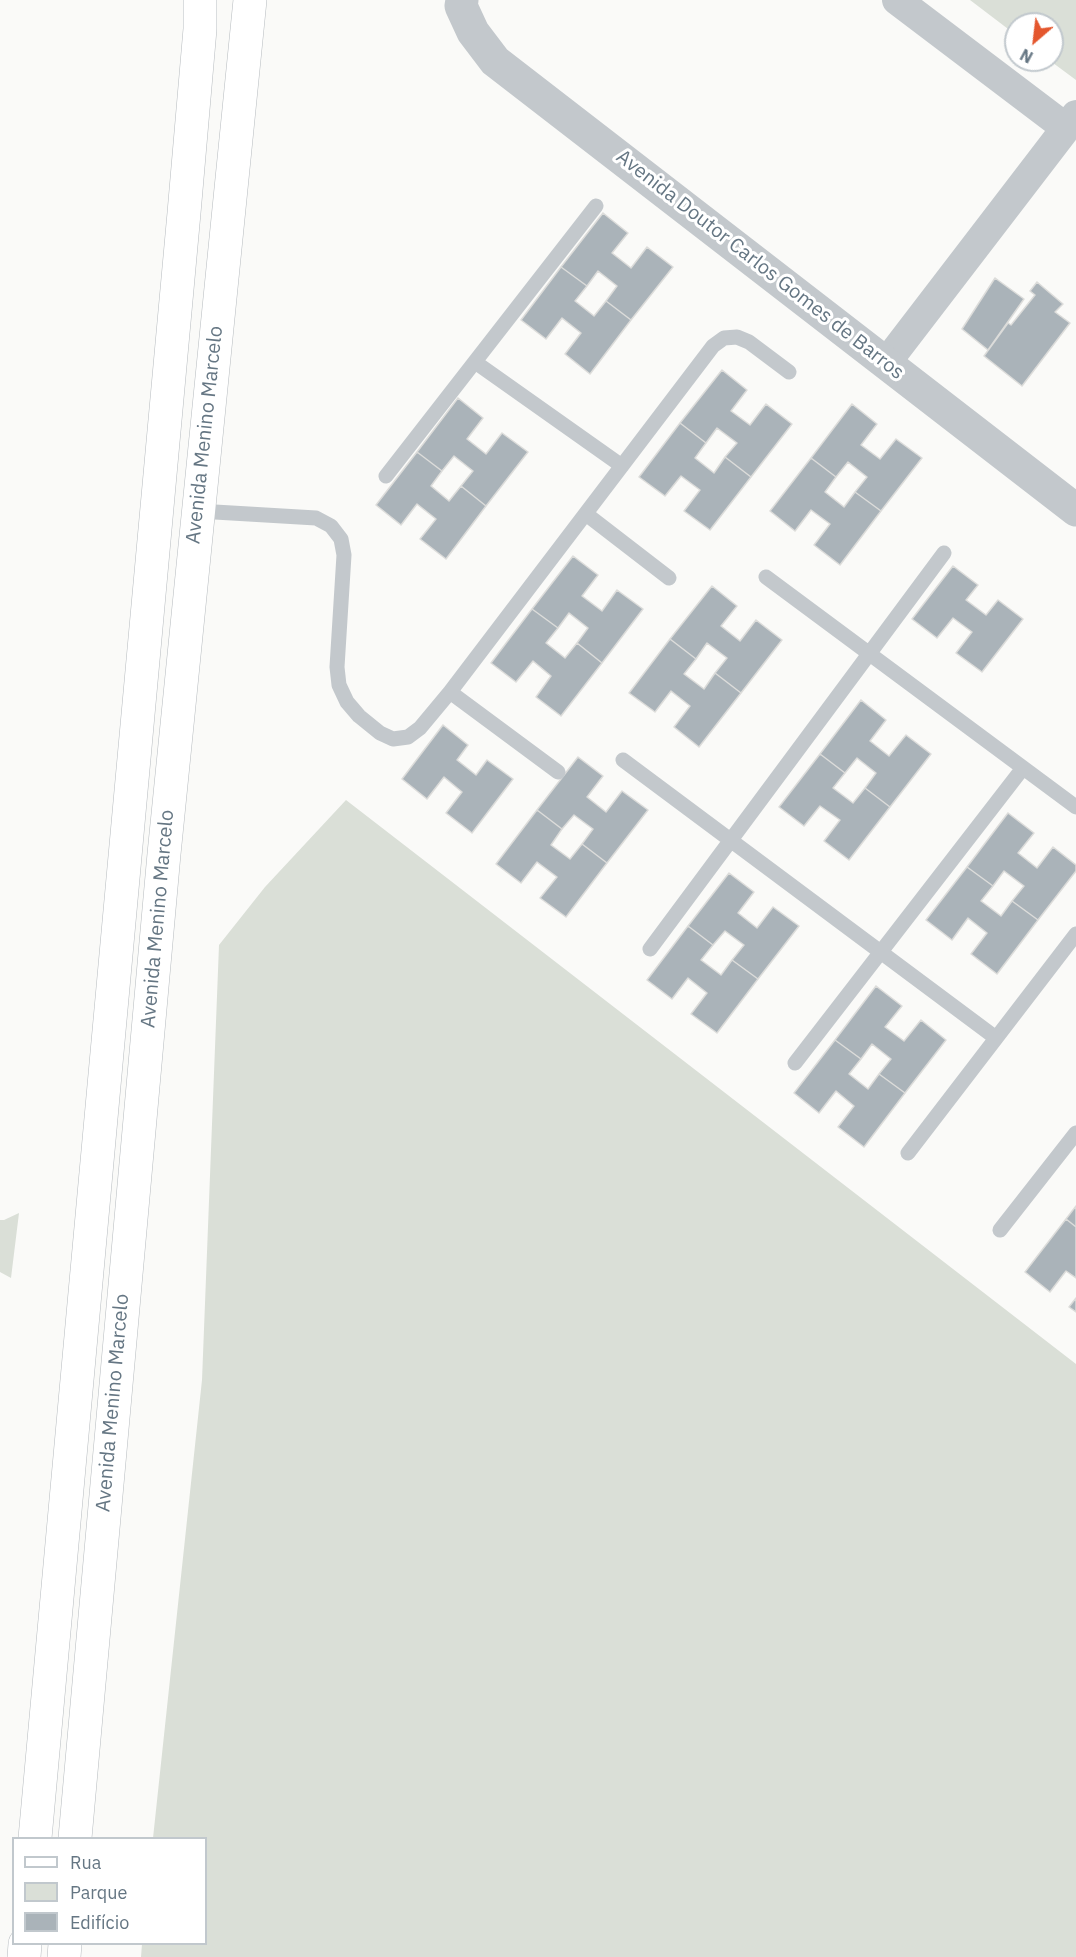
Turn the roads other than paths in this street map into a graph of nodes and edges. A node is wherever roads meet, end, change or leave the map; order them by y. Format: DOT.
graph roads {
  1 [pos="200,0"];
  2 [pos="250,0"];
  3 [pos="897,0"];
  4 [pos="461,3"];
  5 [pos="1071,122"];
  6 [pos="596,206"];
  7 [pos="476,362"];
  8 [pos="886,363"];
  9 [pos="789,372"];
  10 [pos="622,466"];
  11 [pos="386,476"];
  12 [pos="1076,510"];
  13 [pos="198,511"];
  14 [pos="586,514"];
  15 [pos="944,553"];
  16 [pos="669,578"];
  17 [pos="766,578"];
  18 [pos="869,654"];
  19 [pos="450,692"];
  20 [pos="623,760"];
  21 [pos="1023,768"];
  22 [pos="558,772"];
  23 [pos="1076,807"];
  24 [pos="731,840"];
  25 [pos="1076,934"];
  26 [pos="650,949"];
  27 [pos="881,952"];
  28 [pos="996,1038"];
  29 [pos="795,1063"];
  30 [pos="1076,1133"];
  31 [pos="908,1153"];
  32 [pos="1000,1230"];
  33 [pos="35,1837"];
  34 [pos="75,1837"];
  1 -- 33 [label="main road, Avenida Menino Marcelo"];
  2 -- 13 [label="main road, Avenida Menino Marcelo"];
  3 -- 5 [label="street"];
  4 -- 8 [label="street, Avenida Doutor Carlos Gomes de Barros"];
  5 -- 8 [label="street"];
  6 -- 7 [label="lane"];
  7 -- 10 [label="lane"];
  7 -- 11 [label="lane"];
  8 -- 12 [label="street, Avenida Doutor Carlos Gomes de Barros"];
  9 -- 10 [label="lane"];
  10 -- 14 [label="lane"];
  13 -- 19 [label="lane"];
  13 -- 34 [label="main road, Avenida Menino Marcelo"];
  14 -- 16 [label="lane"];
  14 -- 19 [label="lane"];
  15 -- 18 [label="lane"];
  17 -- 18 [label="lane"];
  18 -- 21 [label="lane"];
  18 -- 24 [label="lane"];
  19 -- 22 [label="lane"];
  20 -- 24 [label="lane"];
  21 -- 23 [label="lane"];
  21 -- 27 [label="lane"];
  24 -- 26 [label="lane"];
  24 -- 27 [label="lane"];
  25 -- 28 [label="lane"];
  27 -- 28 [label="lane"];
  27 -- 29 [label="lane"];
  28 -- 31 [label="lane"];
  30 -- 32 [label="lane"];
}
